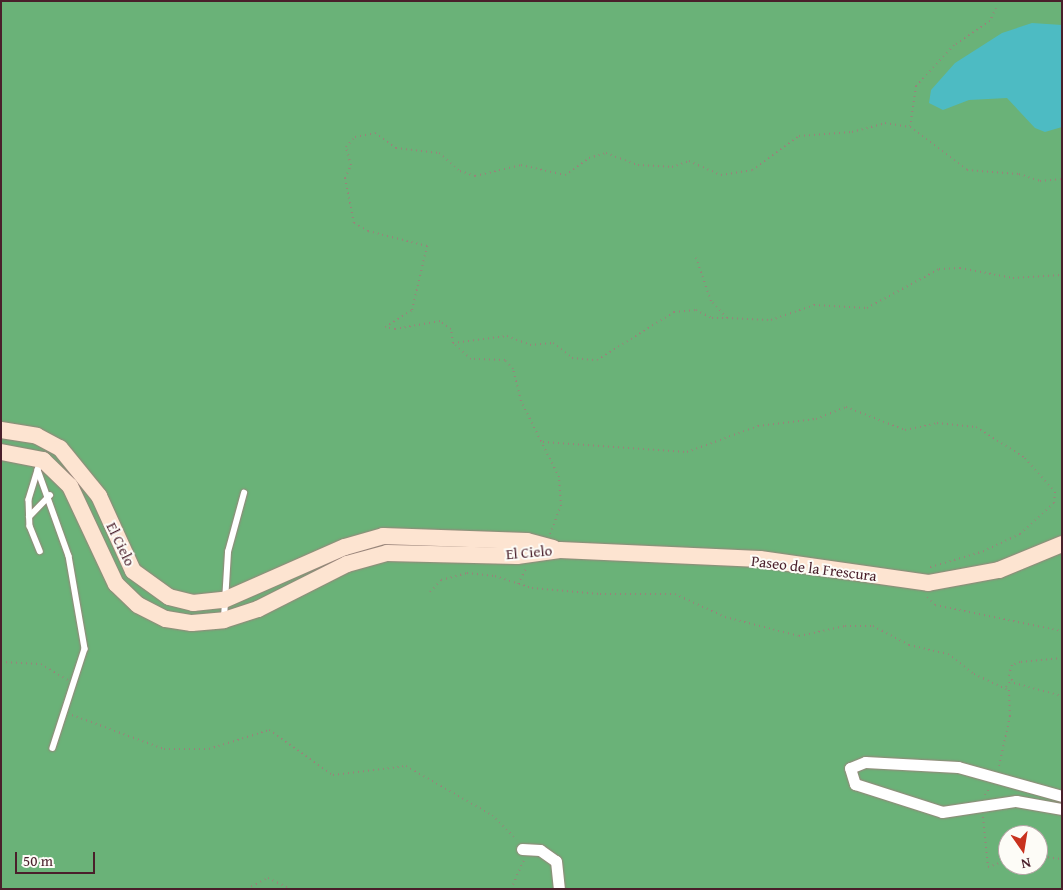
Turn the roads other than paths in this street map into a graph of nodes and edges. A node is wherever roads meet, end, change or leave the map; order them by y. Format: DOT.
graph roads {
  1 [pos="1,430"];
  2 [pos="51,443"];
  3 [pos="1,452"];
  4 [pos="40,465"];
  5 [pos="244,493"];
  6 [pos="50,495"];
  7 [pos="29,517"];
  8 [pos="1062,544"];
  9 [pos="560,550"];
  10 [pos="40,551"];
  11 [pos="224,600"];
  12 [pos="224,620"];
  13 [pos="53,748"];
  14 [pos="1037,789"];
  15 [pos="1062,796"];
  16 [pos="1032,802"];
  17 [pos="1062,809"];
  18 [pos="522,849"];
  19 [pos="559,889"];
  1 -- 2 [label="street, El Cielo"];
  2 -- 4 [label="lane"];
  2 -- 11 [label="street, El Cielo"];
  3 -- 4 [label="street"];
  4 -- 6 [label="lane"];
  4 -- 7 [label="lane"];
  4 -- 12 [label="street, El Cielo"];
  5 -- 11 [label="lane"];
  6 -- 7 [label="lane"];
  6 -- 13 [label="lane"];
  7 -- 10 [label="lane"];
  8 -- 9 [label="street, Paseo de la Frescura"];
  9 -- 11 [label="street, El Cielo"];
  9 -- 12 [label="street, El Cielo"];
  11 -- 12 [label="lane"];
  14 -- 15 [label="street"];
  14 -- 16 [label="street"];
  14 -- 16 [label="street"];
  16 -- 17 [label="street"];
  18 -- 19 [label="street"];
}
